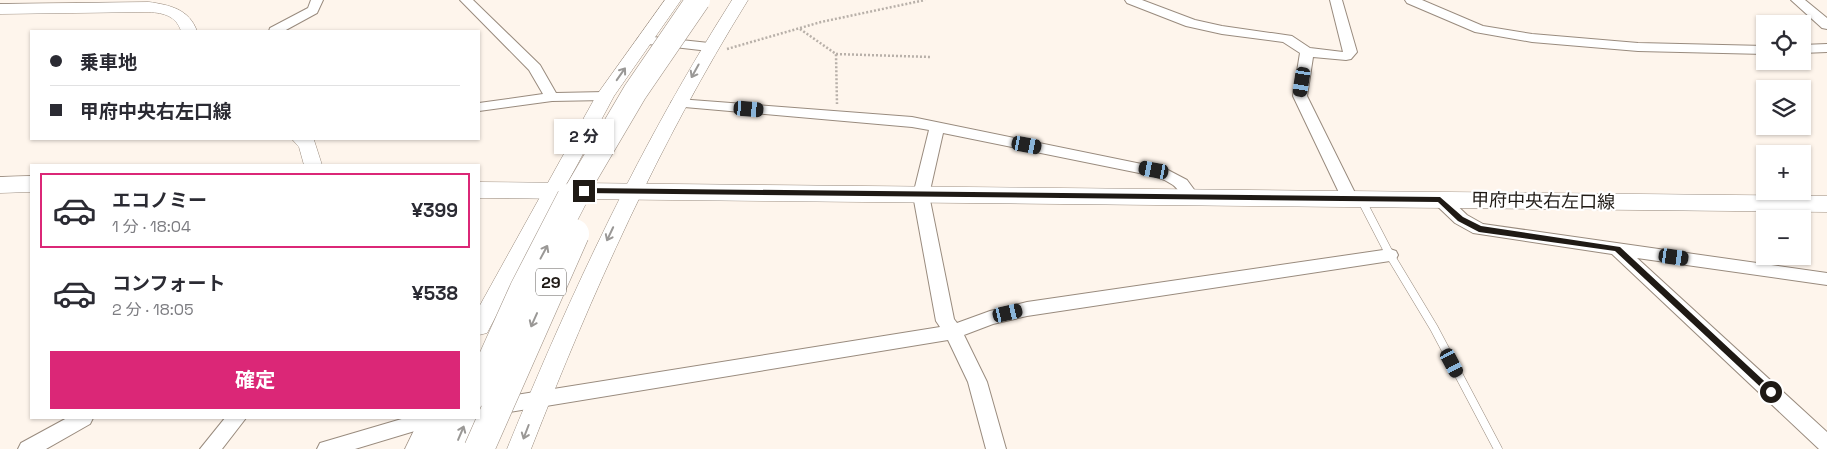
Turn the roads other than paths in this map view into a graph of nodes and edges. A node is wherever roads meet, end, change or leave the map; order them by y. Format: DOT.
graph roads {
  1 [pos="317,0"];
  2 [pos="466,0"];
  3 [pos="674,0"];
  4 [pos="698,0"];
  5 [pos="740,0"];
  6 [pos="1131,0"];
  7 [pos="1336,0"];
  8 [pos="1411,0"];
  9 [pos="1797,0"];
  10 [pos="0,9"];
  11 [pos="1827,25"];
  12 [pos="188,30"];
  13 [pos="277,30"];
  14 [pos="644,40"];
  15 [pos="709,47"];
  16 [pos="1827,48"];
  17 [pos="1811,49"];
  18 [pos="1756,50"];
  19 [pos="1307,52"];
  20 [pos="552,97"];
  21 [pos="678,103"];
  22 [pos="614,105"];
  23 [pos="480,106"];
  24 [pos="937,127"];
  25 [pos="302,140"];
  26 [pos="313,164"];
  27 [pos="30,184"];
  28 [pos="0,185"];
  29 [pos="480,190"];
  30 [pos="552,191"];
  31 [pos="633,191"];
  32 [pos="921,195"];
  33 [pos="1193,198"];
  34 [pos="1355,198"];
  35 [pos="1440,200"];
  36 [pos="1827,204"];
  37 [pos="1617,249"];
  38 [pos="1390,255"];
  39 [pos="1827,279"];
  40 [pos="480,325"];
  41 [pos="953,332"];
  42 [pos="480,389"];
  43 [pos="539,398"];
  44 [pos="480,409"];
  45 [pos="81,419"];
  46 [pos="235,419"];
  47 [pos="430,419"];
  48 [pos="432,419"];
  49 [pos="433,419"];
  50 [pos="468,419"];
  51 [pos="1827,444"];
  52 [pos="28,449"];
  53 [pos="210,449"];
  54 [pos="327,449"];
  55 [pos="417,449"];
  56 [pos="424,449"];
  57 [pos="455,449"];
  58 [pos="479,449"];
  59 [pos="519,449"];
  60 [pos="996,449"];
  61 [pos="1498,449"];
  1 -- 13 [label="street"];
  2 -- 20 [label="street"];
  3 -- 14 [label="street"];
  4 -- 22 [label="highway, 29, bridge"];
  5 -- 15 [label="street"];
  6 -- 19 [label="street"];
  7 -- 19 [label="street"];
  8 -- 18 [label="street"];
  9 -- 11 [label="street"];
  10 -- 12 [label="street"];
  14 -- 15 [label="street"];
  22 -- 14 [label="street, one-way"];
  15 -- 21 [label="street, one-way"];
  16 -- 17 [label="street"];
  19 -- 34 [label="street"];
  20 -- 22 [label="street"];
  20 -- 23 [label="street"];
  21 -- 24 [label="street"];
  21 -- 31 [label="street"];
  22 -- 30 [label="street"];
  42 -- 22 [label="highway, 29, one-way, bridge"];
  22 -- 58 [label="highway, 29, one-way, bridge"];
  24 -- 32 [label="street"];
  24 -- 33 [label="street"];
  25 -- 26 [label="street"];
  27 -- 28 [label="main road"];
  29 -- 30 [label="main road, 甲府中央右左口線"];
  30 -- 31 [label="main road, 甲府中央右左口線"];
  30 -- 40 [label="street"];
  31 -- 32 [label="main road, 甲府中央右左口線"];
  31 -- 43 [label="street, one-way"];
  32 -- 33 [label="main road, 甲府中央右左口線"];
  32 -- 41 [label="street"];
  33 -- 34 [label="main road, 甲府中央右左口線"];
  34 -- 35 [label="main road, 甲府中央右左口線"];
  34 -- 38 [label="lane"];
  35 -- 36 [label="main road, 甲府中央右左口線"];
  35 -- 37 [label="street"];
  37 -- 39 [label="street"];
  37 -- 51 [label="street"];
  38 -- 41 [label="street"];
  38 -- 61 [label="lane"];
  41 -- 43 [label="street"];
  41 -- 60 [label="street"];
  43 -- 44 [label="street"];
  43 -- 59 [label="street, one-way"];
  45 -- 52 [label="street"];
  46 -- 53 [label="street"];
  47 -- 54 [label="street"];
  48 -- 55 [label="street"];
  49 -- 56 [label="highway"];
  57 -- 50 [label="highway, one-way"];
}
